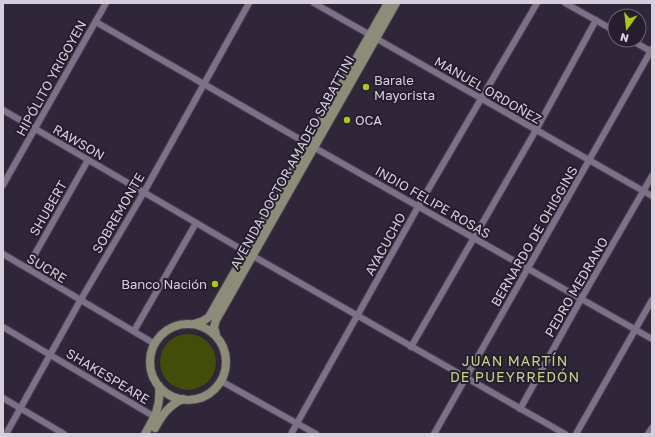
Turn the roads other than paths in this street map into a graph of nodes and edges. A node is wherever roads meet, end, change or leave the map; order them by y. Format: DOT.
graph roads {
  1 [pos="106,3"];
  2 [pos="249,3"];
  3 [pos="314,3"];
  4 [pos="388,3"];
  5 [pos="396,3"];
  6 [pos="537,3"];
  7 [pos="565,3"];
  8 [pos="596,20"];
  9 [pos="96,22"];
  10 [pos="607,26"];
  11 [pos="372,37"];
  12 [pos="652,51"];
  13 [pos="203,84"];
  14 [pos="481,99"];
  15 [pos="3,110"];
  16 [pos="36,129"];
  17 [pos="536,130"];
  18 [pos="311,146"];
  19 [pos="88,160"];
  20 [pos="590,161"];
  21 [pos="652,176"];
  22 [pos="3,184"];
  23 [pos="644,191"];
  24 [pos="144,192"];
  25 [pos="652,196"];
  26 [pos="418,207"];
  27 [pos="196,223"];
  28 [pos="474,238"];
  29 [pos="3,254"];
  30 [pos="250,254"];
  31 [pos="26,268"];
  32 [pos="528,269"];
  33 [pos="581,299"];
  34 [pos="652,300"];
  35 [pos="80,301"];
  36 [pos="357,315"];
  37 [pos="194,324"];
  38 [pos="3,327"];
  39 [pos="635,330"];
  40 [pos="134,331"];
  41 [pos="216,335"];
  42 [pos="652,340"];
  43 [pos="154,344"];
  44 [pos="411,347"];
  45 [pos="50,355"];
  46 [pos="466,378"];
  47 [pos="221,381"];
  48 [pos="159,386"];
  49 [pos="3,398"];
  50 [pos="183,399"];
  51 [pos="20,408"];
  52 [pos="520,409"];
  53 [pos="155,417"];
  54 [pos="297,424"];
  55 [pos="652,428"];
  56 [pos="6,434"];
  57 [pos="64,434"];
  58 [pos="145,434"];
  59 [pos="151,434"];
  60 [pos="291,434"];
  61 [pos="316,434"];
  62 [pos="434,434"];
  63 [pos="565,434"];
  64 [pos="576,434"];
  65 [pos="648,434"];
  1 -- 9 [label="street, HIPÓLITO YRIGOYEN"];
  2 -- 13 [label="street, SOBREMONTE"];
  3 -- 11 [label="street, MANUEL ORDOÑEZ"];
  4 -- 11 [label="main road, AVENIDA DOCTOR AMADEO SABATTINI"];
  5 -- 11 [label="main road, AVENIDA DOCTOR AMADEO SABATTINI"];
  6 -- 14 [label="street, AYACUCHO"];
  7 -- 8 [label="street"];
  8 -- 10 [label="street"];
  8 -- 17 [label="street"];
  9 -- 13 [label="street, INDIO FELIPE ROSAS"];
  9 -- 16 [label="street, HIPÓLITO YRIGOYEN"];
  11 -- 14 [label="street, MANUEL ORDOÑEZ"];
  11 -- 18 [label="main road, AVENIDA DOCTOR AMADEO SABATTINI"];
  12 -- 20 [label="street, BERNARDO DE OHIGGINS"];
  13 -- 18 [label="street, INDIO FELIPE ROSAS"];
  13 -- 24 [label="street, SOBREMONTE"];
  14 -- 17 [label="street, MANUEL ORDOÑEZ"];
  14 -- 26 [label="street, AYACUCHO"];
  15 -- 16 [label="street, RAWSON"];
  16 -- 19 [label="street, RAWSON"];
  16 -- 22 [label="street, HIPÓLITO YRIGOYEN"];
  17 -- 20 [label="street, MANUEL ORDOÑEZ"];
  17 -- 28 [label="street"];
  18 -- 26 [label="street, INDIO FELIPE ROSAS"];
  18 -- 30 [label="main road, AVENIDA DOCTOR AMADEO SABATTINI"];
  19 -- 24 [label="street, RAWSON"];
  19 -- 31 [label="street, SHUBERT"];
  20 -- 23 [label="street, MANUEL ORDOÑEZ"];
  20 -- 32 [label="street, BERNARDO DE OHIGGINS"];
  21 -- 23 [label="street, PEDRO MEDRANO"];
  23 -- 25 [label="street, MANUEL ORDOÑEZ"];
  23 -- 33 [label="street, PEDRO MEDRANO"];
  24 -- 27 [label="street, RAWSON"];
  24 -- 35 [label="street, SOBREMONTE"];
  26 -- 28 [label="street, INDIO FELIPE ROSAS"];
  26 -- 36 [label="street, AYACUCHO"];
  27 -- 30 [label="street, RAWSON"];
  27 -- 40 [label="street"];
  28 -- 32 [label="street, INDIO FELIPE ROSAS"];
  28 -- 44 [label="street"];
  29 -- 31 [label="street, SUCRE"];
  30 -- 36 [label="street, RAWSON"];
  30 -- 37 [label="main road, AVENIDA DOCTOR AMADEO SABATTINI"];
  30 -- 41 [label="main road, AVENIDA DOCTOR AMADEO SABATTINI"];
  31 -- 35 [label="street, SUCRE"];
  32 -- 33 [label="street, INDIO FELIPE ROSAS"];
  32 -- 46 [label="street, BERNARDO DE OHIGGINS"];
  33 -- 39 [label="street, INDIO FELIPE ROSAS"];
  33 -- 52 [label="street, PEDRO MEDRANO"];
  34 -- 39 [label="street"];
  35 -- 40 [label="street, SUCRE"];
  35 -- 45 [label="street, SOBREMONTE"];
  36 -- 44 [label="street, RAWSON"];
  36 -- 54 [label="street, AYACUCHO"];
  37 -- 41 [label="main road"];
  37 -- 43 [label="main road"];
  38 -- 45 [label="street, SHAKESPEARE"];
  39 -- 42 [label="street, INDIO FELIPE ROSAS"];
  39 -- 64 [label="street"];
  40 -- 43 [label="street, SUCRE"];
  41 -- 47 [label="main road"];
  43 -- 48 [label="main road"];
  44 -- 46 [label="street, RAWSON"];
  45 -- 51 [label="street, SOBREMONTE"];
  45 -- 53 [label="street, SHAKESPEARE"];
  46 -- 52 [label="street, RAWSON"];
  46 -- 62 [label="street, BERNARDO DE OHIGGINS"];
  47 -- 50 [label="main road"];
  47 -- 54 [label="street"];
  48 -- 50 [label="main road"];
  48 -- 53 [label="main road"];
  49 -- 51 [label="street"];
  50 -- 59 [label="main road"];
  51 -- 56 [label="street, SOBREMONTE"];
  51 -- 57 [label="street"];
  52 -- 63 [label="street, RAWSON"];
  53 -- 58 [label="main road"];
  54 -- 60 [label="street, AYACUCHO"];
  54 -- 61 [label="street"];
  55 -- 65 [label="street"];
}
